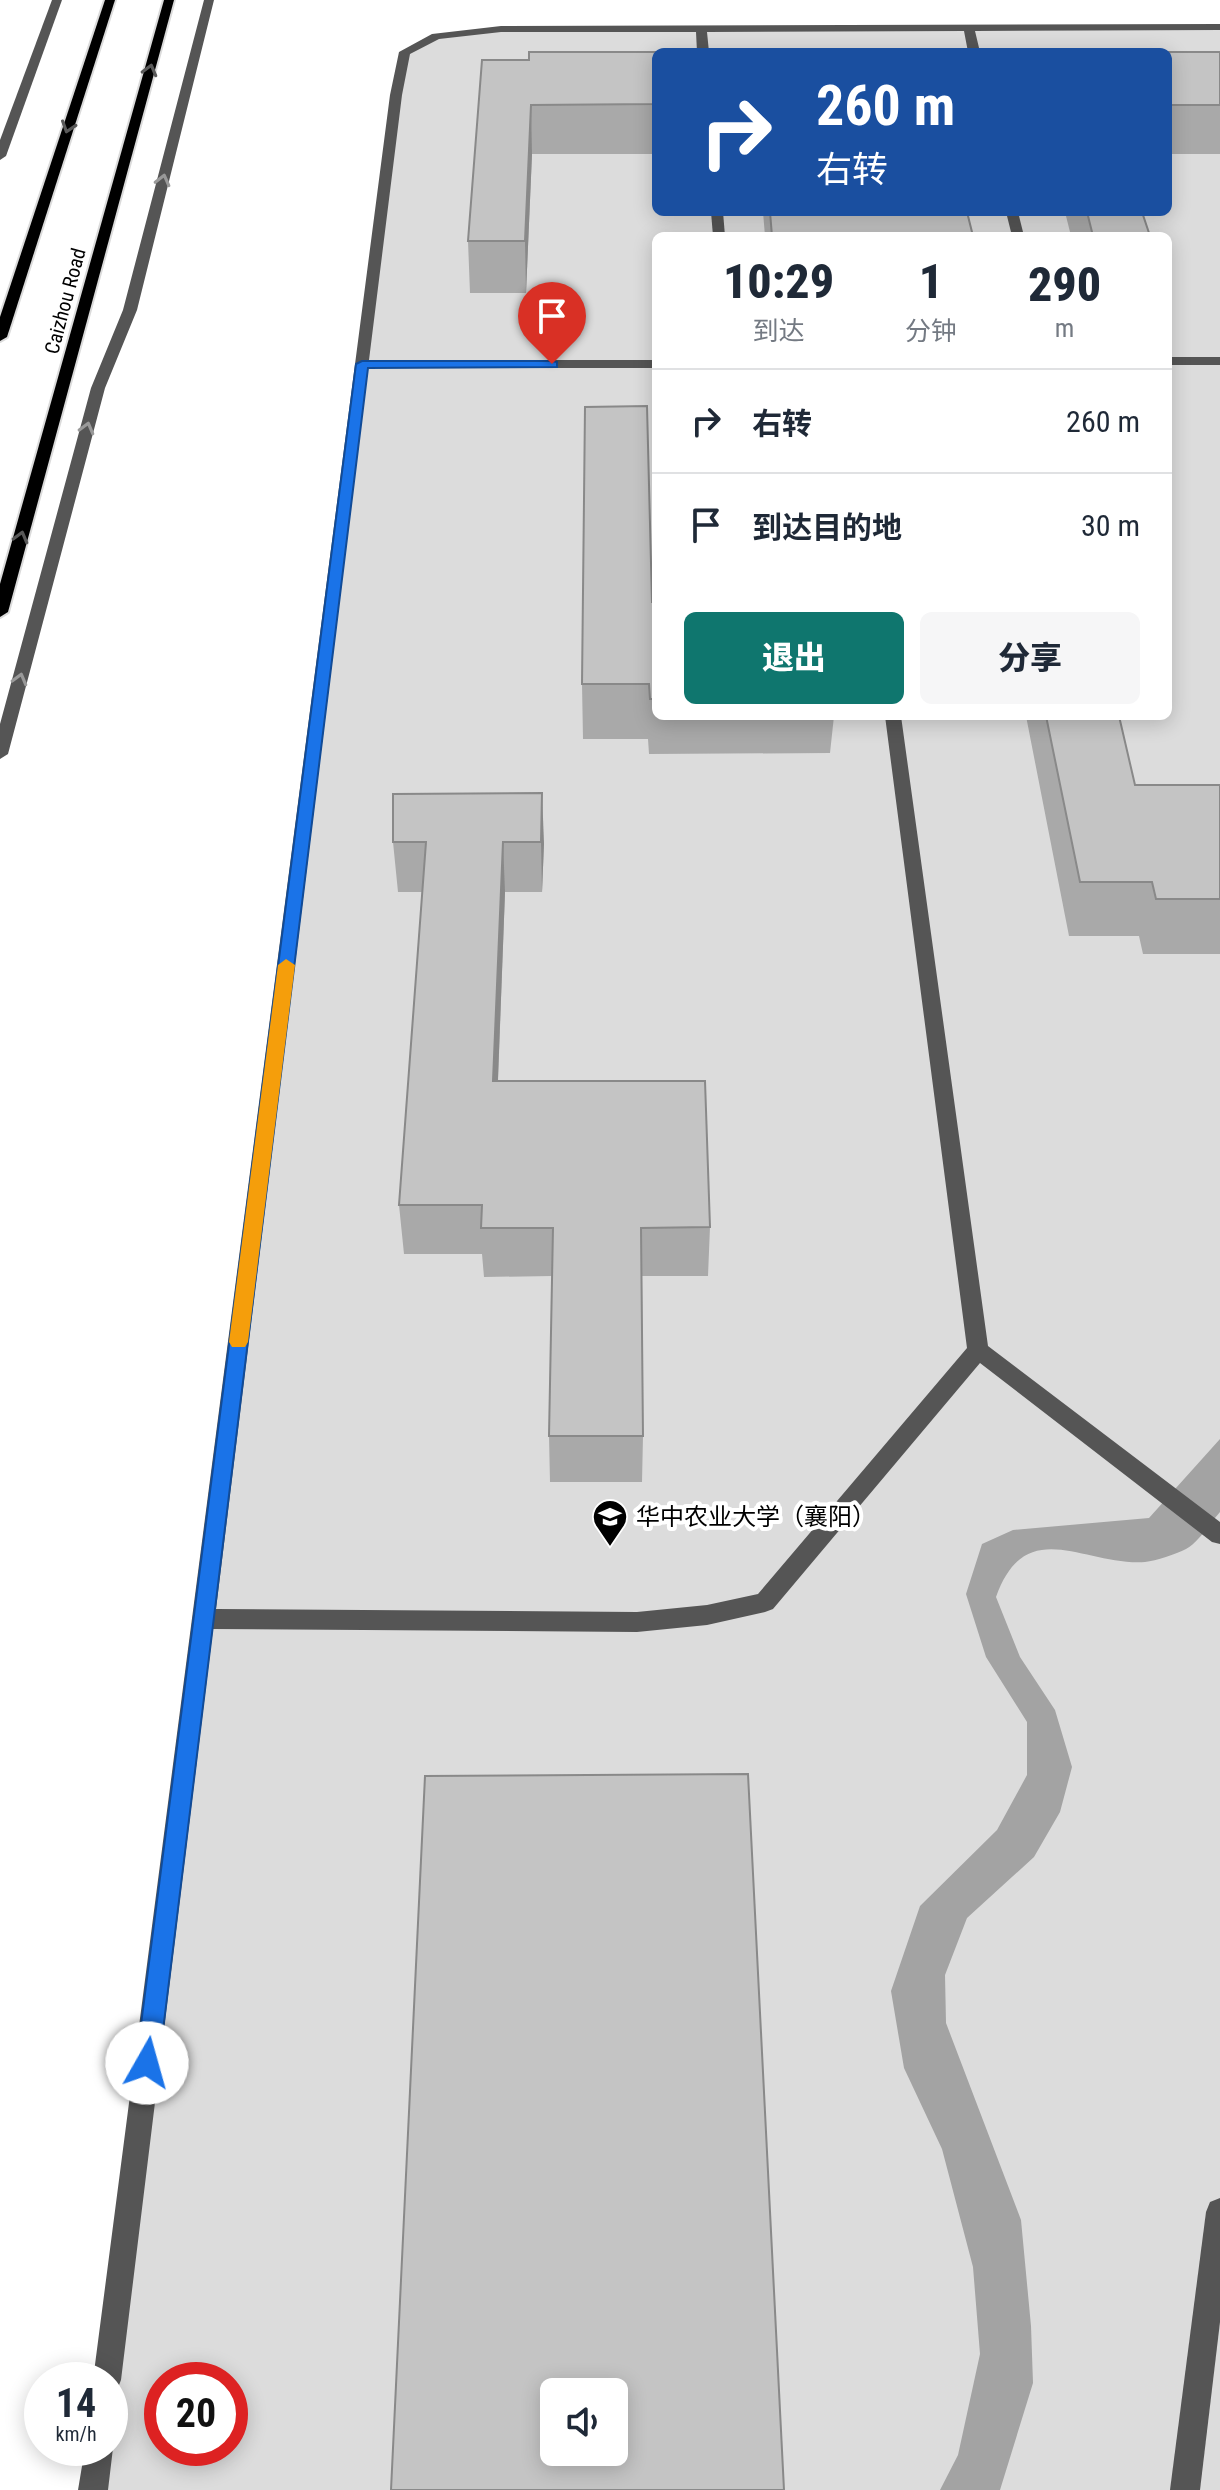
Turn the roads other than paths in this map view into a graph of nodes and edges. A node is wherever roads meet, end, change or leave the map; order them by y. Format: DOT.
graph roads {
  1 [pos="57,0"];
  2 [pos="110,0"];
  3 [pos="169,0"];
  4 [pos="209,0"];
  5 [pos="1220,27"];
  6 [pos="969,28"];
  7 [pos="701,29"];
  8 [pos="703,48"];
  9 [pos="973,48"];
  10 [pos="0,156"];
  11 [pos="0,337"];
  12 [pos="1172,361"];
  13 [pos="1220,361"];
  14 [pos="362,364"];
  15 [pos="652,364"];
  16 [pos="0,612"];
  17 [pos="894,720"];
  18 [pos="0,754"];
  19 [pos="978,1350"];
  20 [pos="1220,1535"];
  21 [pos="204,1619"];
  22 [pos="1220,2212"];
  23 [pos="109,2362"];
  24 [pos="96,2466"];
  25 [pos="93,2490"];
  26 [pos="1185,2490"];
  1 -- 10 [label="street"];
  2 -- 11 [label="main road, Caizhou Road, one-way"];
  16 -- 3 [label="main road, Caizhou Road, one-way"];
  18 -- 4 [label="street, one-way"];
  5 -- 6 [label="street"];
  6 -- 7 [label="street"];
  6 -- 9 [label="street"];
  7 -- 8 [label="street"];
  7 -- 14 [label="street"];
  12 -- 13 [label="street"];
  14 -- 15 [label="street"];
  14 -- 21 [label="street"];
  17 -- 19 [label="street"];
  19 -- 20 [label="street"];
  19 -- 21 [label="street"];
  21 -- 23 [label="street"];
  22 -- 26 [label="street"];
  24 -- 25 [label="street"];
}
